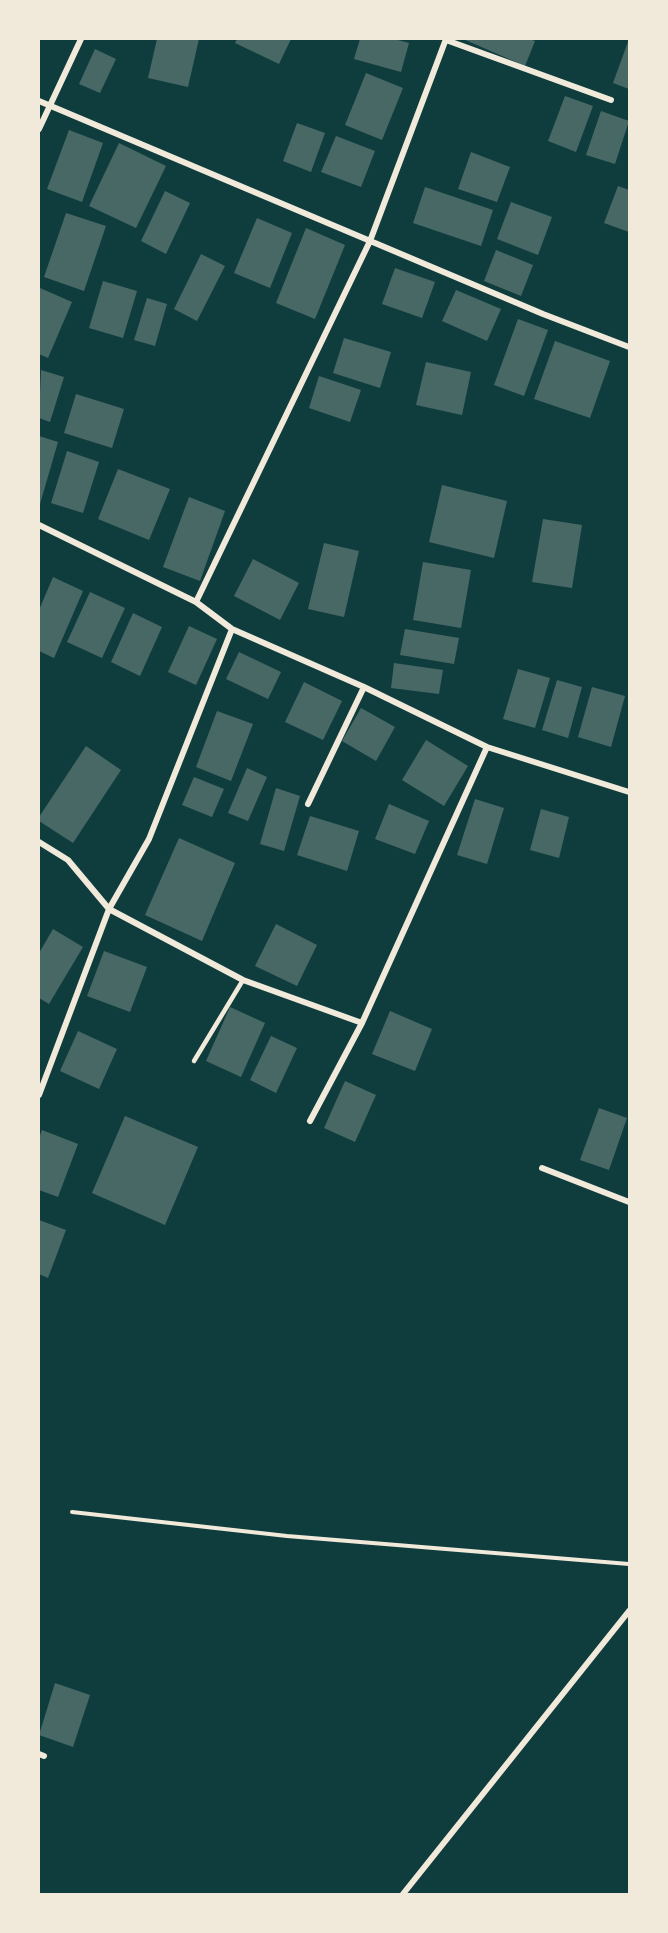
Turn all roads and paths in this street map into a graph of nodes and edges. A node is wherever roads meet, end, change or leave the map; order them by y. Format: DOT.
graph roads {
  1 [pos="81,39"];
  2 [pos="446,39"];
  3 [pos="611,100"];
  4 [pos="39,101"];
  5 [pos="50,106"];
  6 [pos="39,129"];
  7 [pos="370,241"];
  8 [pos="629,347"];
  9 [pos="39,525"];
  10 [pos="196,602"];
  11 [pos="232,629"];
  12 [pos="364,687"];
  13 [pos="488,747"];
  14 [pos="629,792"];
  15 [pos="308,804"];
  16 [pos="39,842"];
  17 [pos="109,909"];
  18 [pos="243,980"];
  19 [pos="362,1023"];
  20 [pos="194,1061"];
  21 [pos="39,1095"];
  22 [pos="310,1121"];
  23 [pos="542,1168"];
  24 [pos="629,1202"];
  25 [pos="72,1512"];
  26 [pos="629,1564"];
  27 [pos="629,1611"];
  28 [pos="403,1894"];
  1 -- 5 [label="street"];
  2 -- 3 [label="street"];
  2 -- 7 [label="street"];
  4 -- 5 [label="street"];
  5 -- 6 [label="street"];
  5 -- 7 [label="street"];
  7 -- 8 [label="street"];
  7 -- 10 [label="street"];
  9 -- 10 [label="street"];
  10 -- 11 [label="street"];
  11 -- 12 [label="street"];
  11 -- 17 [label="street"];
  12 -- 13 [label="street"];
  12 -- 15 [label="street"];
  13 -- 14 [label="street"];
  13 -- 19 [label="street"];
  16 -- 17 [label="street"];
  17 -- 18 [label="street"];
  17 -- 21 [label="street"];
  18 -- 19 [label="street"];
  18 -- 20 [label="lane"];
  19 -- 22 [label="street"];
  23 -- 24 [label="street"];
  25 -- 26 [label="path"];
  27 -- 28 [label="street"];
}
